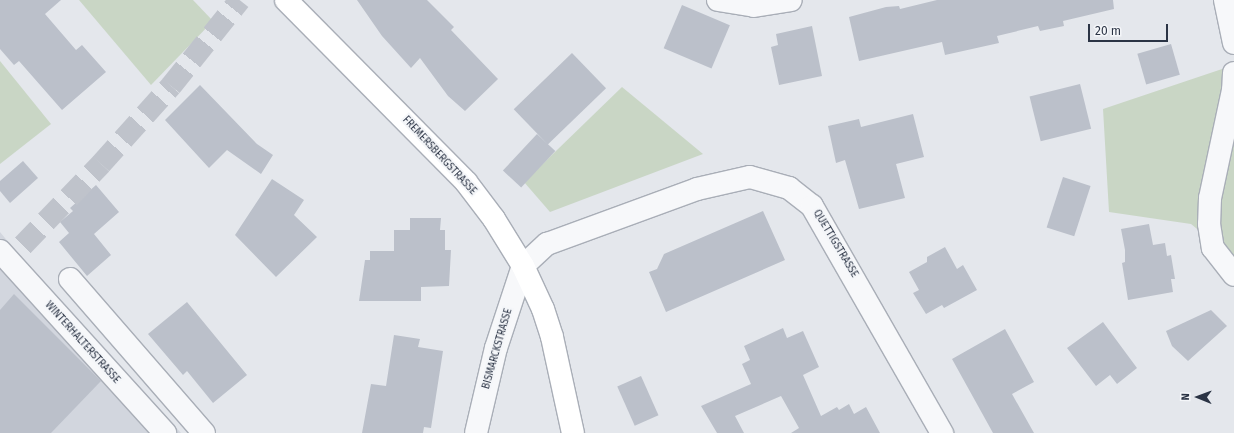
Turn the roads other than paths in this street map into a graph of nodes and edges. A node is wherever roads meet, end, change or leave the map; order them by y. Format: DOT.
graph roads {
  1 [pos="286,0"];
  2 [pos="718,0"];
  3 [pos="791,0"];
  4 [pos="1225,0"];
  5 [pos="1234,43"];
  6 [pos="1234,74"];
  7 [pos="0,251"];
  8 [pos="523,266"];
  9 [pos="1234,275"];
  10 [pos="70,279"];
  11 [pos="165,433"];
  12 [pos="204,433"];
  13 [pos="476,433"];
  14 [pos="572,433"];
  15 [pos="942,433"];
  1 -- 8 [label="main road, FREMERSBERGSTRASSE"];
  2 -- 3 [label="street"];
  4 -- 5 [label="street"];
  6 -- 9 [label="street"];
  7 -- 11 [label="street, WINTERHALTERSTRASSE"];
  8 -- 13 [label="street, BISMARCKSTRASSE"];
  8 -- 14 [label="main road, FREMERSBERGSTRASSE"];
  8 -- 15 [label="street, QUETTIGSTRASSE"];
  10 -- 12 [label="street"];
}
